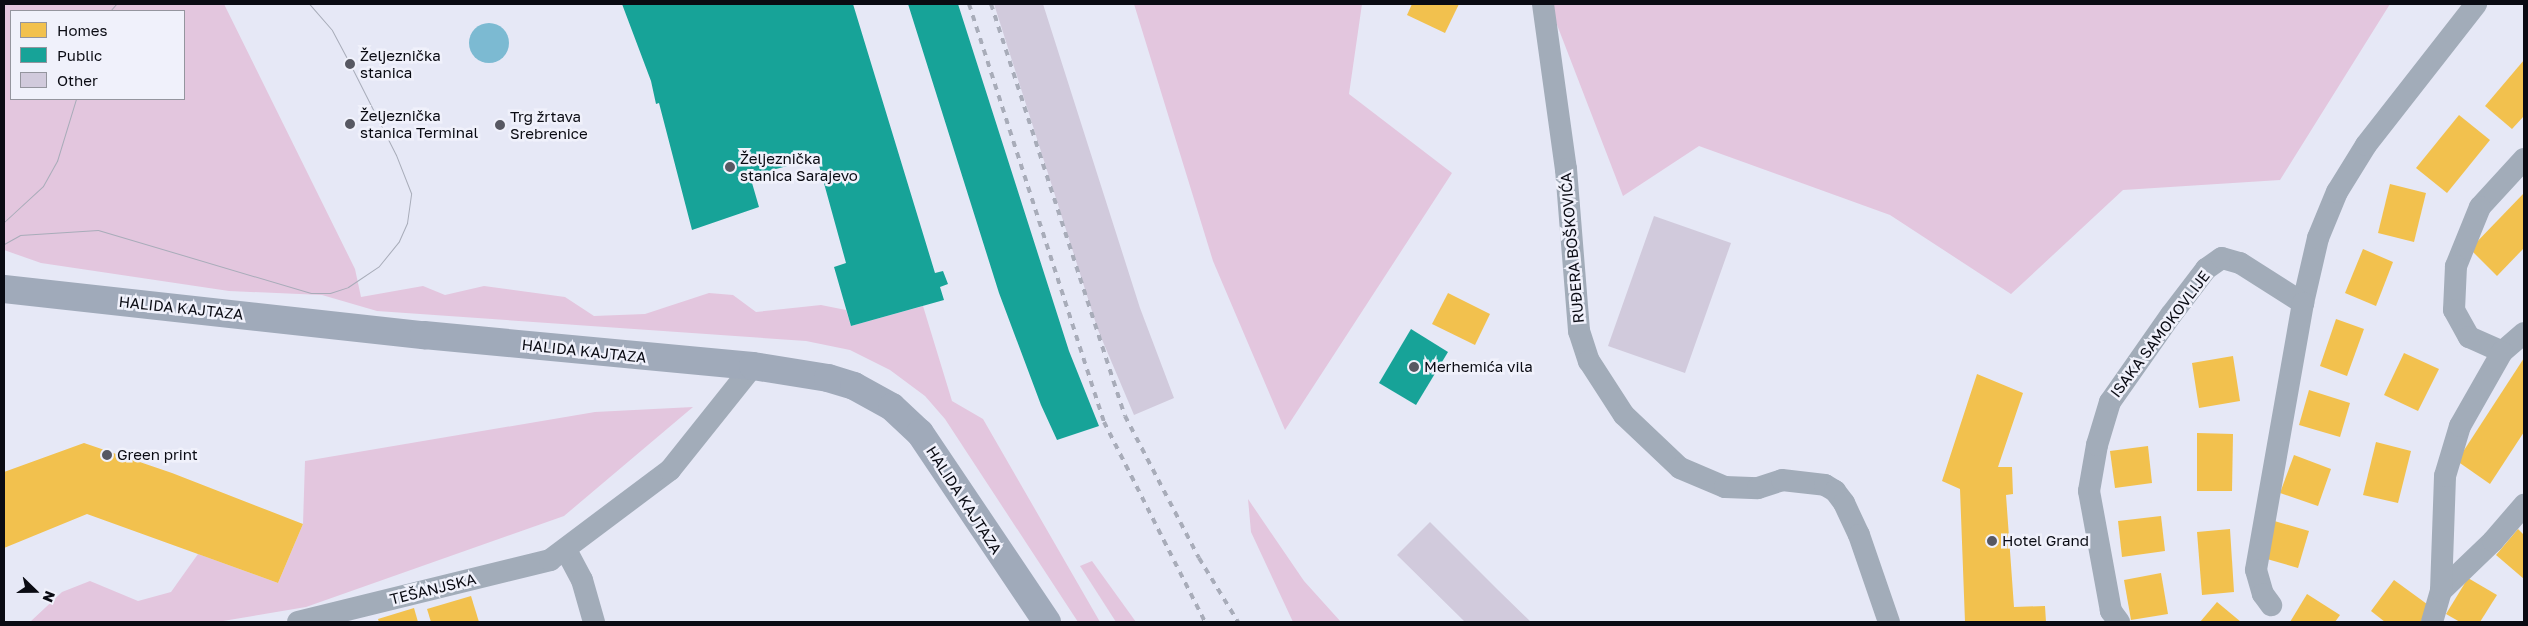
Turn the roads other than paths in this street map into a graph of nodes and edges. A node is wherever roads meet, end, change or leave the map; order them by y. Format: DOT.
graph roads {
  1 [pos="1543,4"];
  2 [pos="2476,4"];
  3 [pos="2524,159"];
  4 [pos="4,289"];
  5 [pos="2303,303"];
  6 [pos="2524,333"];
  7 [pos="2502,352"];
  8 [pos="753,366"];
  9 [pos="2524,505"];
  10 [pos="566,550"];
  11 [pos="2440,591"];
  12 [pos="2271,606"];
  13 [pos="298,622"];
  14 [pos="594,622"];
  15 [pos="1047,622"];
  16 [pos="1889,622"];
  17 [pos="2119,622"];
  18 [pos="2432,622"];
  1 -- 16 [label="street, RUĐERA BOŠKOVIĆA"];
  2 -- 5 [label="street"];
  3 -- 7 [label="street"];
  4 -- 8 [label="main road, HALIDA KAJTAZA"];
  5 -- 12 [label="street"];
  5 -- 17 [label="street, ISAKA SAMOKOVLIJE"];
  6 -- 7 [label="street"];
  7 -- 11 [label="street"];
  8 -- 10 [label="street, TEŠANJSKA"];
  8 -- 15 [label="main road, HALIDA KAJTAZA"];
  9 -- 11 [label="street"];
  10 -- 13 [label="street, TEŠANJSKA"];
  10 -- 14 [label="street"];
  11 -- 18 [label="street"];
}
